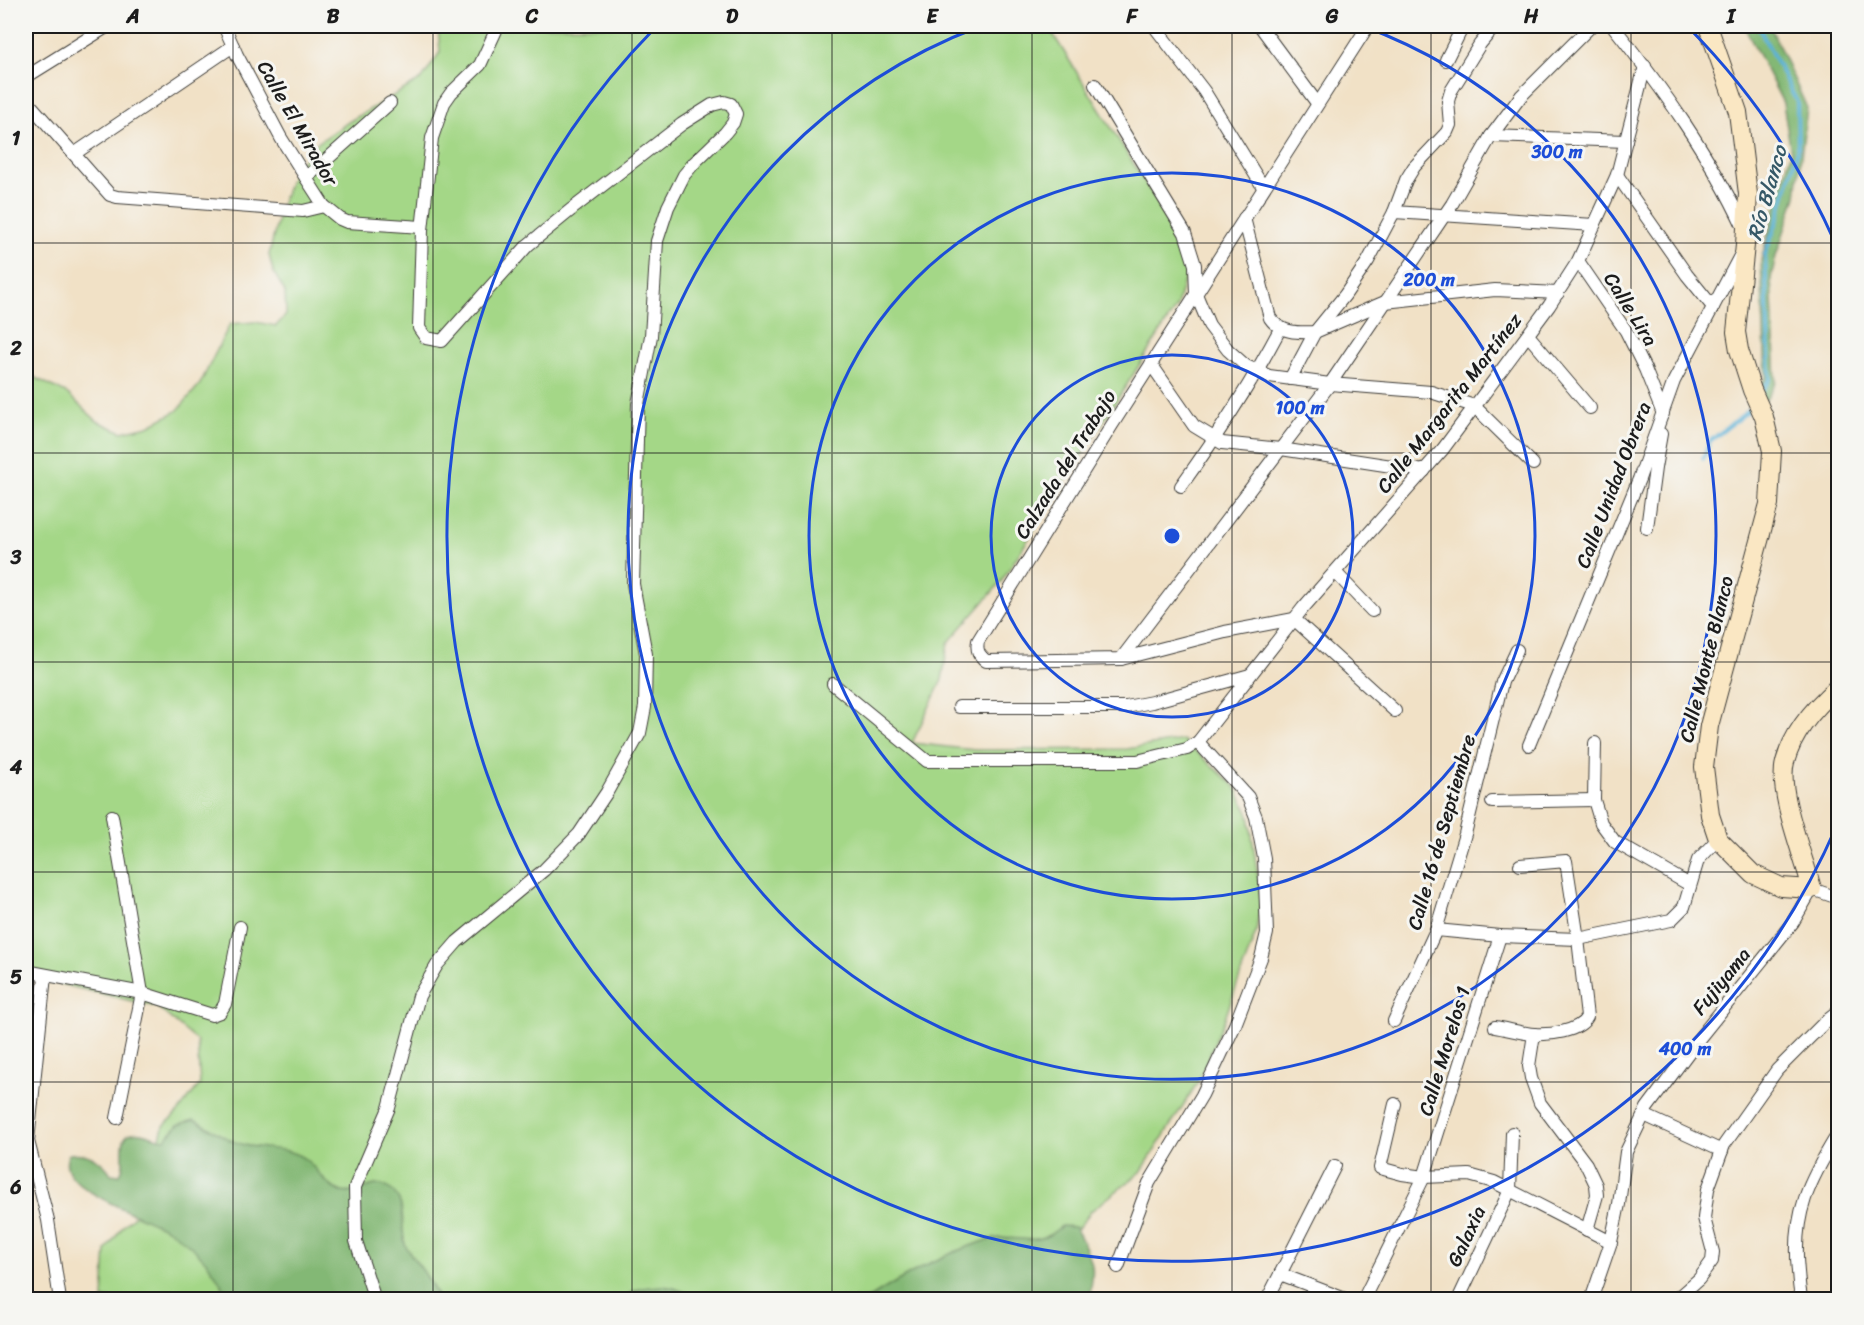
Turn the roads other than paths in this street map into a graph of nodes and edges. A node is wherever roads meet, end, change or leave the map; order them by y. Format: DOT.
graph roads {
  1 [pos="108,26"];
  2 [pos="224,26"];
  3 [pos="498,26"];
  4 [pos="1154,26"];
  5 [pos="1260,26"];
  6 [pos="1368,26"];
  7 [pos="1463,26"];
  8 [pos="1495,26"];
  9 [pos="1591,26"];
  10 [pos="1613,26"];
  11 [pos="1708,26"];
  12 [pos="233,46"];
  13 [pos="1446,60"];
  14 [pos="1645,66"];
  15 [pos="26,77"];
  16 [pos="1095,85"];
  17 [pos="26,100"];
  18 [pos="390,103"];
  19 [pos="1317,103"];
  20 [pos="1491,136"];
  21 [pos="1626,141"];
  22 [pos="74,154"];
  23 [pos="1617,175"];
  24 [pos="306,178"];
  25 [pos="1263,187"];
  26 [pos="324,206"];
  27 [pos="1394,212"];
  28 [pos="1444,214"];
  29 [pos="1244,218"];
  30 [pos="1594,225"];
  31 [pos="422,227"];
  32 [pos="1746,238"];
  33 [pos="1578,261"];
  34 [pos="1558,293"];
  35 [pos="1196,294"];
  36 [pos="1385,302"];
  37 [pos="1713,307"];
  38 [pos="1280,329"];
  39 [pos="1315,332"];
  40 [pos="1528,335"];
  41 [pos="1151,364"];
  42 [pos="1258,372"];
  43 [pos="1290,379"];
  44 [pos="1330,384"];
  45 [pos="1474,406"];
  46 [pos="1590,408"];
  47 [pos="1662,412"];
  48 [pos="1214,440"];
  49 [pos="1281,449"];
  50 [pos="1533,464"];
  51 [pos="1424,471"];
  52 [pos="1181,486"];
  53 [pos="1647,528"];
  54 [pos="1335,572"];
  55 [pos="1372,611"];
  56 [pos="1294,619"];
  57 [pos="1516,650"];
  58 [pos="1121,659"];
  59 [pos="1250,675"];
  60 [pos="833,684"];
  61 [pos="1839,687"];
  62 [pos="959,707"];
  63 [pos="1395,711"];
  64 [pos="1595,743"];
  65 [pos="1529,745"];
  66 [pos="1192,746"];
  67 [pos="1594,800"];
  68 [pos="1492,802"];
  69 [pos="112,816"];
  70 [pos="1718,839"];
  71 [pos="1520,865"];
  72 [pos="1690,885"];
  73 [pos="1812,889"];
  74 [pos="1839,898"];
  75 [pos="240,927"];
  76 [pos="1436,930"];
  77 [pos="1500,936"];
  78 [pos="1578,939"];
  79 [pos="26,971"];
  80 [pos="45,976"];
  81 [pos="142,993"];
  82 [pos="1839,1012"];
  83 [pos="1394,1021"];
  84 [pos="1495,1027"];
  85 [pos="1534,1034"];
  86 [pos="1395,1104"];
  87 [pos="1644,1115"];
  88 [pos="117,1118"];
  89 [pos="1512,1133"];
  90 [pos="1839,1134"];
  91 [pos="1722,1151"];
  92 [pos="1335,1166"];
  93 [pos="1424,1177"];
  94 [pos="1510,1190"];
  95 [pos="1587,1230"];
  96 [pos="1611,1242"];
  97 [pos="1118,1267"];
  98 [pos="1280,1274"];
  99 [pos="60,1299"];
  100 [pos="375,1299"];
  101 [pos="1267,1299"];
  102 [pos="1348,1299"];
  103 [pos="1363,1299"];
  104 [pos="1458,1299"];
  105 [pos="1591,1299"];
  106 [pos="1675,1299"];
  107 [pos="1802,1299"];
  1 -- 15 [label="street"];
  2 -- 12 [label="street, Calle El Mirador"];
  3 -- 31 [label="street"];
  4 -- 25 [label="street"];
  5 -- 19 [label="street"];
  6 -- 19 [label="street, Calzada del Trabajo"];
  7 -- 13 [label="street"];
  8 -- 27 [label="street"];
  9 -- 20 [label="street"];
  10 -- 14 [label="street"];
  11 -- 32 [label="main road, Calle Monte Blanco"];
  12 -- 22 [label="street"];
  12 -- 24 [label="street, Calle El Mirador"];
  14 -- 21 [label="street, Calle Margarita Martínez"];
  14 -- 32 [label="street"];
  16 -- 35 [label="street"];
  17 -- 22 [label="street"];
  18 -- 24 [label="street"];
  19 -- 25 [label="street, Calzada del Trabajo"];
  20 -- 21 [label="street"];
  20 -- 28 [label="street"];
  21 -- 23 [label="street, Calle Margarita Martínez"];
  22 -- 26 [label="street"];
  23 -- 30 [label="street, Calle Margarita Martínez"];
  23 -- 37 [label="street"];
  24 -- 26 [label="street, Calle El Mirador"];
  25 -- 29 [label="street, Calzada del Trabajo"];
  26 -- 31 [label="street"];
  27 -- 28 [label="street"];
  27 -- 39 [label="street"];
  28 -- 30 [label="street"];
  28 -- 36 [label="street"];
  29 -- 35 [label="street, Calzada del Trabajo"];
  29 -- 38 [label="street"];
  30 -- 33 [label="street, Calle Margarita Martínez"];
  31 -- 100 [label="street"];
  32 -- 37 [label="street, Calle Unidad Obrera"];
  32 -- 70 [label="main road, Calle Monte Blanco"];
  33 -- 34 [label="street, Calle Margarita Martínez"];
  33 -- 47 [label="street, Calle Lira"];
  34 -- 36 [label="street"];
  34 -- 40 [label="street, Calle Margarita Martínez"];
  35 -- 41 [label="street, Calzada del Trabajo"];
  35 -- 42 [label="street"];
  36 -- 39 [label="street"];
  36 -- 44 [label="street"];
  37 -- 47 [label="street, Calle Unidad Obrera"];
  38 -- 39 [label="street"];
  38 -- 42 [label="street"];
  39 -- 43 [label="street"];
  40 -- 45 [label="street, Calle Margarita Martínez"];
  40 -- 46 [label="street"];
  41 -- 48 [label="street"];
  41 -- 58 [label="street, Calzada del Trabajo"];
  42 -- 43 [label="street"];
  42 -- 48 [label="street"];
  43 -- 44 [label="street"];
  44 -- 45 [label="street"];
  44 -- 49 [label="street"];
  45 -- 50 [label="street"];
  45 -- 51 [label="street, Calle Margarita Martínez"];
  47 -- 53 [label="street"];
  47 -- 65 [label="street, Calle Unidad Obrera"];
  48 -- 49 [label="street"];
  48 -- 52 [label="street"];
  49 -- 51 [label="street"];
  49 -- 58 [label="street"];
  51 -- 54 [label="street, Calle Margarita Martínez"];
  54 -- 55 [label="street"];
  54 -- 56 [label="street, Calle Margarita Martínez"];
  56 -- 58 [label="street, Calzada del Trabajo"];
  56 -- 59 [label="street, Calle Margarita Martínez"];
  56 -- 63 [label="street"];
  57 -- 76 [label="street, Calle 16 de Septiembre"];
  59 -- 62 [label="street"];
  59 -- 66 [label="street, Calle Margarita Martínez"];
  60 -- 66 [label="street"];
  61 -- 73 [label="main road"];
  64 -- 67 [label="street"];
  66 -- 97 [label="street"];
  67 -- 68 [label="street"];
  67 -- 72 [label="street"];
  69 -- 81 [label="street"];
  70 -- 72 [label="street"];
  70 -- 73 [label="main road, Calle Monte Blanco"];
  71 -- 78 [label="street"];
  72 -- 78 [label="street"];
  73 -- 74 [label="street"];
  73 -- 87 [label="street, Fujiyama"];
  75 -- 81 [label="street"];
  76 -- 77 [label="street"];
  76 -- 83 [label="street, Calle 16 de Septiembre"];
  77 -- 78 [label="street"];
  77 -- 93 [label="street, Calle Morelos 1"];
  78 -- 85 [label="street"];
  79 -- 80 [label="street"];
  80 -- 81 [label="street"];
  80 -- 99 [label="street"];
  81 -- 88 [label="street"];
  82 -- 91 [label="street"];
  84 -- 85 [label="street"];
  85 -- 95 [label="street"];
  86 -- 93 [label="street"];
  87 -- 91 [label="street"];
  87 -- 96 [label="street, Fujiyama"];
  89 -- 94 [label="street"];
  90 -- 107 [label="street"];
  91 -- 106 [label="street"];
  92 -- 98 [label="street"];
  93 -- 94 [label="street"];
  93 -- 103 [label="street, Calle Morelos 1"];
  94 -- 95 [label="street"];
  94 -- 104 [label="street, Galaxia"];
  95 -- 96 [label="street"];
  96 -- 105 [label="street, Fujiyama"];
  98 -- 101 [label="street"];
  98 -- 102 [label="street"];
}
